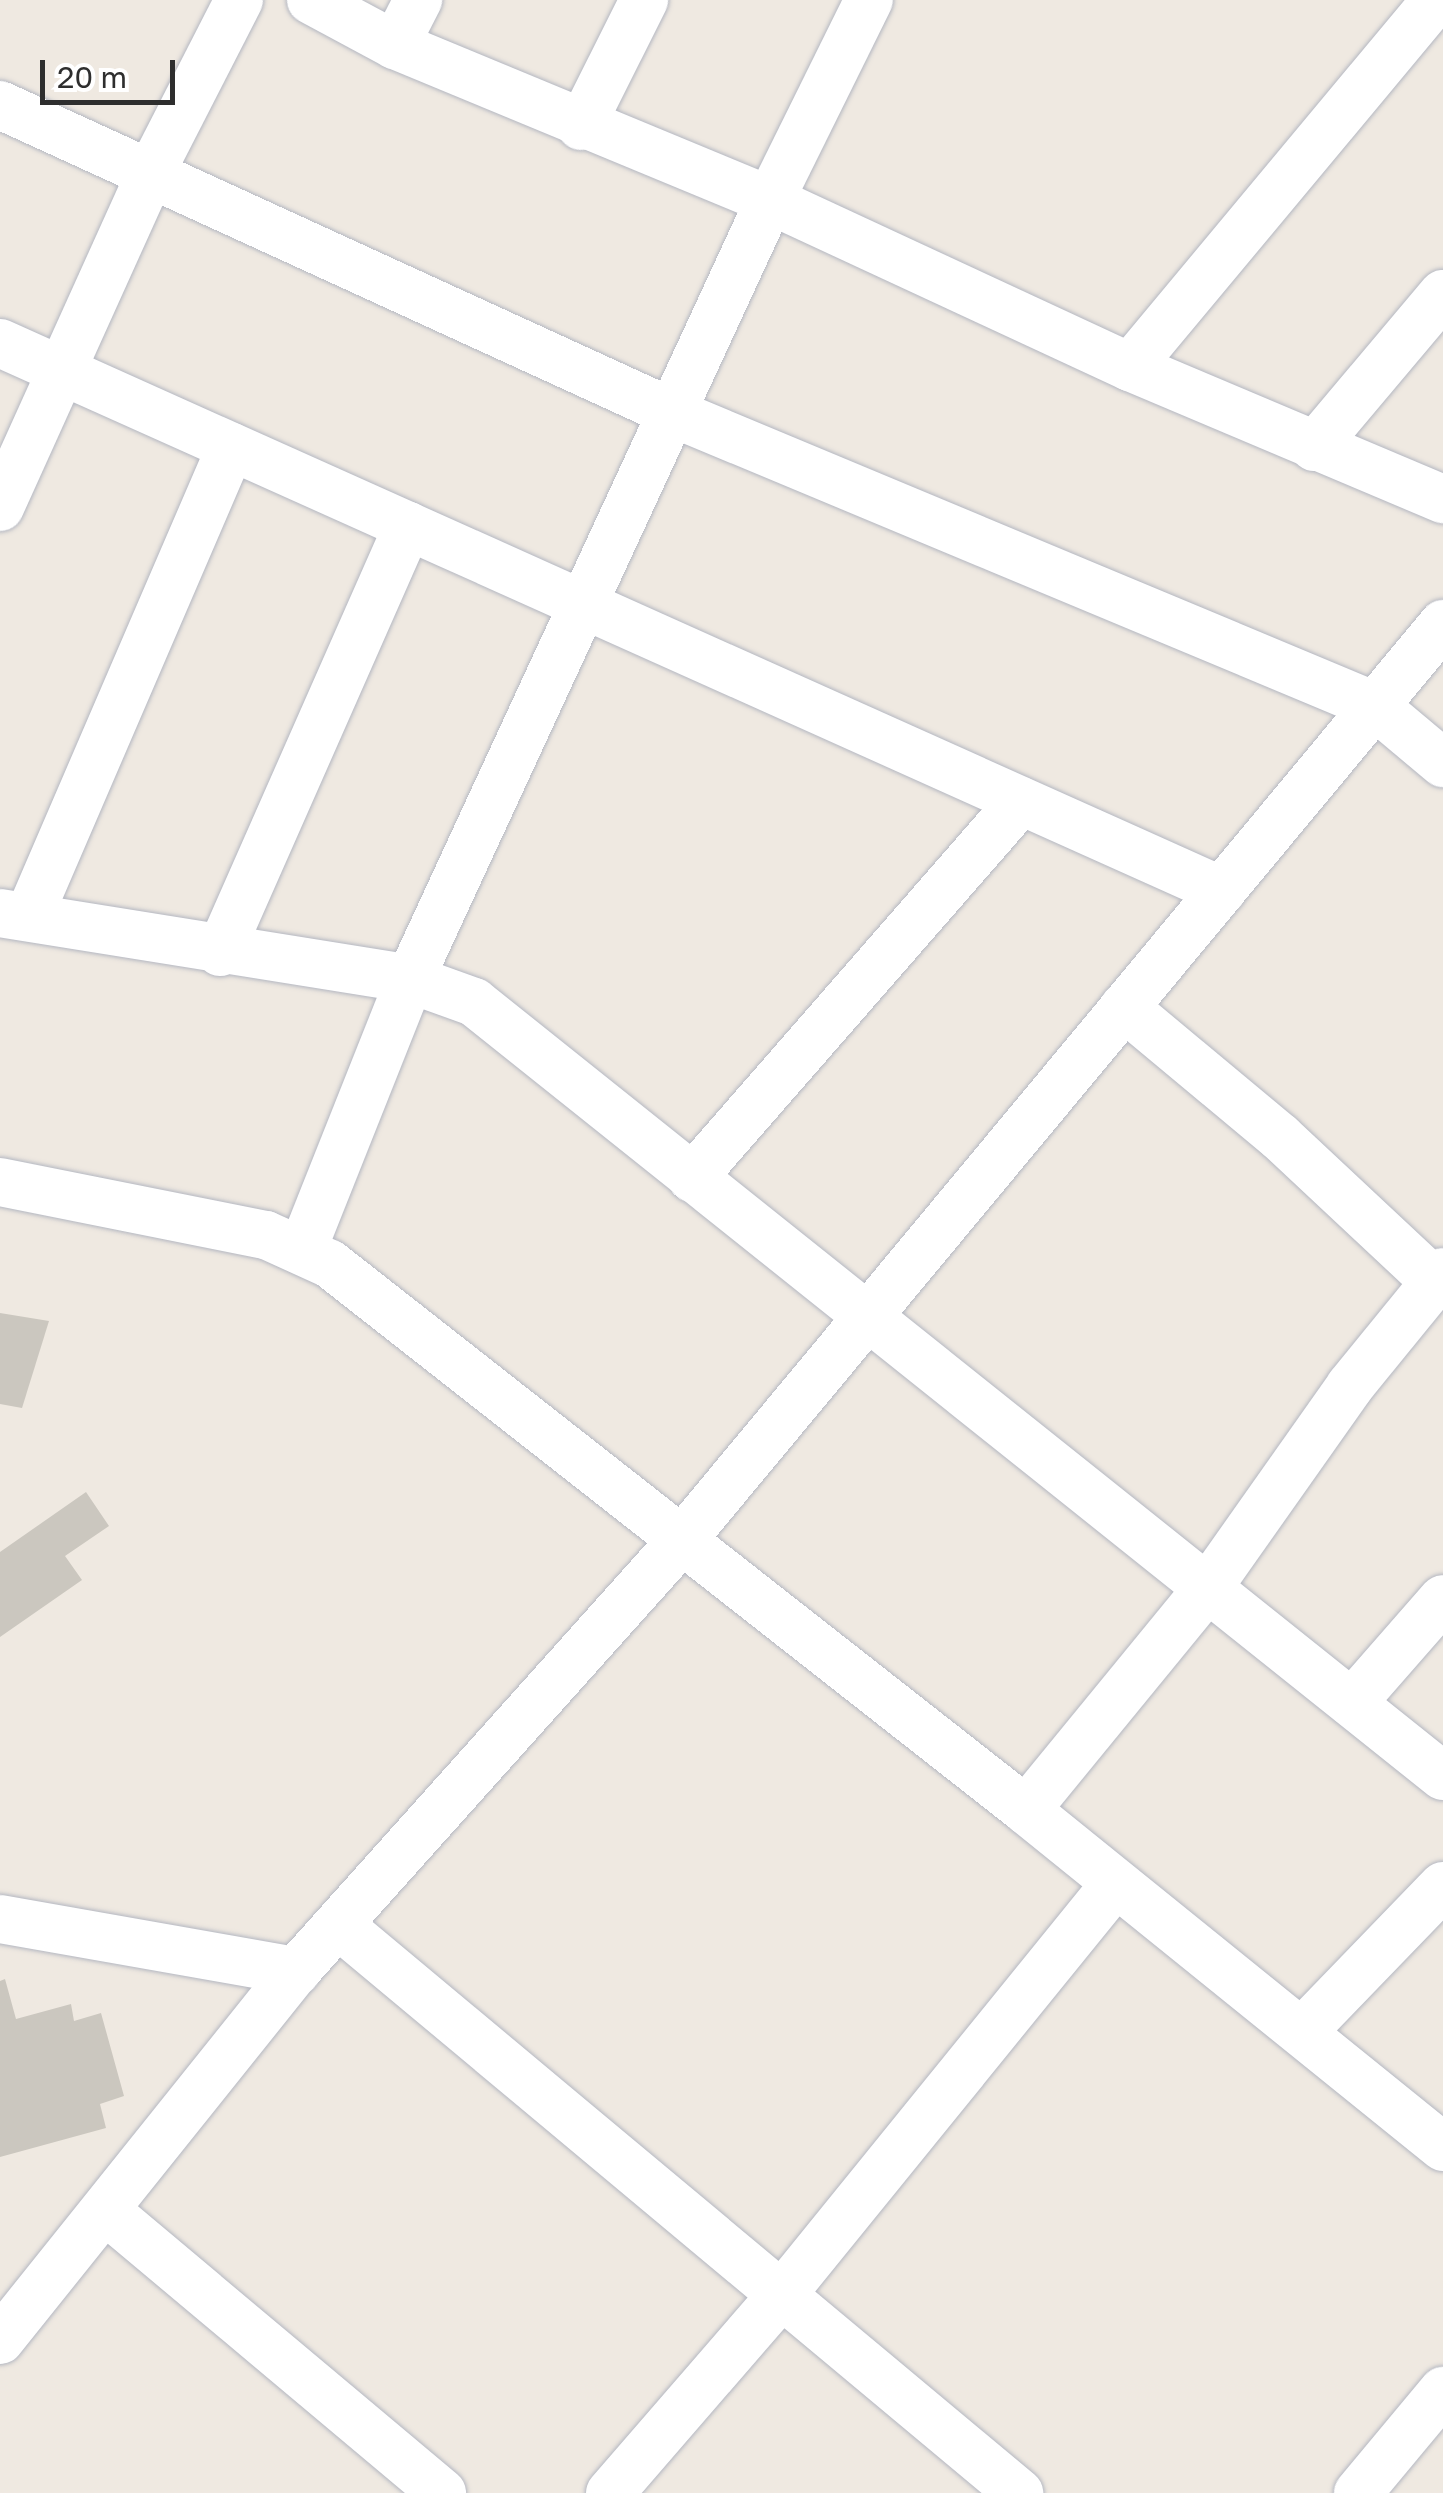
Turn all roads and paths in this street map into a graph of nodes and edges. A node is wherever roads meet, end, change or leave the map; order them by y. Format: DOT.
graph roads {
  1 [pos="238,0"];
  2 [pos="310,0"];
  3 [pos="418,0"];
  4 [pos="644,0"];
  5 [pos="870,0"];
  6 [pos="1436,0"];
  7 [pos="395,45"];
  8 [pos="0,105"];
  9 [pos="581,126"];
  10 [pos="151,172"];
  11 [pos="770,200"];
  12 [pos="1443,294"];
  13 [pos="0,343"];
  14 [pos="1130,366"];
  15 [pos="61,370"];
  16 [pos="673,413"];
  17 [pos="231,447"];
  18 [pos="1314,448"];
  19 [pos="1443,499"];
  20 [pos="0,507"];
  21 [pos="408,526"];
  22 [pos="581,604"];
  23 [pos="1443,624"];
  24 [pos="1375,706"];
  25 [pos="1443,763"];
  26 [pos="1021,801"];
  27 [pos="1222,890"];
  28 [pos="15,915"];
  29 [pos="220,952"];
  30 [pos="410,979"];
  31 [pos="1124,1007"];
  32 [pos="692,1178"];
  33 [pos="0,1182"];
  34 [pos="303,1248"];
  35 [pos="1438,1276"];
  36 [pos="866,1318"];
  37 [pos="682,1540"];
  38 [pos="1207,1589"];
  39 [pos="1443,1600"];
  40 [pos="1352,1703"];
  41 [pos="1443,1776"];
  42 [pos="1026,1810"];
  43 [pos="1114,1884"];
  44 [pos="1443,1886"];
  45 [pos="0,1919"];
  46 [pos="340,1926"];
  47 [pos="296,1971"];
  48 [pos="1302,2032"];
  49 [pos="1443,2148"];
  50 [pos="105,2210"];
  51 [pos="780,2297"];
  52 [pos="0,2340"];
  53 [pos="1439,2404"];
  54 [pos="442,2493"];
  55 [pos="610,2493"];
  56 [pos="1019,2493"];
  57 [pos="1358,2493"];
  1 -- 10 [label="street"];
  2 -- 7 [label="street"];
  3 -- 7 [label="street"];
  4 -- 9 [label="street"];
  5 -- 11 [label="street"];
  6 -- 14 [label="street"];
  7 -- 9 [label="street"];
  8 -- 10 [label="street"];
  9 -- 11 [label="street"];
  10 -- 15 [label="street"];
  10 -- 16 [label="street"];
  11 -- 14 [label="street"];
  11 -- 16 [label="street"];
  12 -- 18 [label="street"];
  13 -- 15 [label="street"];
  14 -- 18 [label="street"];
  15 -- 17 [label="street"];
  15 -- 20 [label="street"];
  16 -- 22 [label="street"];
  16 -- 24 [label="street"];
  17 -- 21 [label="street"];
  17 -- 28 [label="street"];
  18 -- 19 [label="street"];
  21 -- 22 [label="street"];
  21 -- 29 [label="street"];
  22 -- 26 [label="street"];
  22 -- 30 [label="street"];
  23 -- 24 [label="street"];
  24 -- 25 [label="street"];
  24 -- 27 [label="street"];
  26 -- 27 [label="street"];
  26 -- 32 [label="street"];
  27 -- 31 [label="street"];
  28 -- 29 [label="street"];
  29 -- 30 [label="street"];
  30 -- 32 [label="street"];
  30 -- 34 [label="street"];
  31 -- 35 [label="street"];
  31 -- 36 [label="street"];
  32 -- 36 [label="street"];
  33 -- 34 [label="street"];
  34 -- 37 [label="street"];
  35 -- 38 [label="street"];
  36 -- 37 [label="street"];
  36 -- 38 [label="street"];
  37 -- 42 [label="street"];
  37 -- 46 [label="street"];
  38 -- 40 [label="street"];
  38 -- 42 [label="street"];
  39 -- 40 [label="street"];
  40 -- 41 [label="street"];
  42 -- 43 [label="street"];
  43 -- 48 [label="street"];
  43 -- 51 [label="street"];
  44 -- 48 [label="street"];
  45 -- 47 [label="street"];
  46 -- 47 [label="street"];
  46 -- 51 [label="street"];
  47 -- 50 [label="street"];
  48 -- 49 [label="street"];
  50 -- 52 [label="street"];
  50 -- 54 [label="street"];
  51 -- 55 [label="street"];
  51 -- 56 [label="street"];
  53 -- 57 [label="street"];
}
